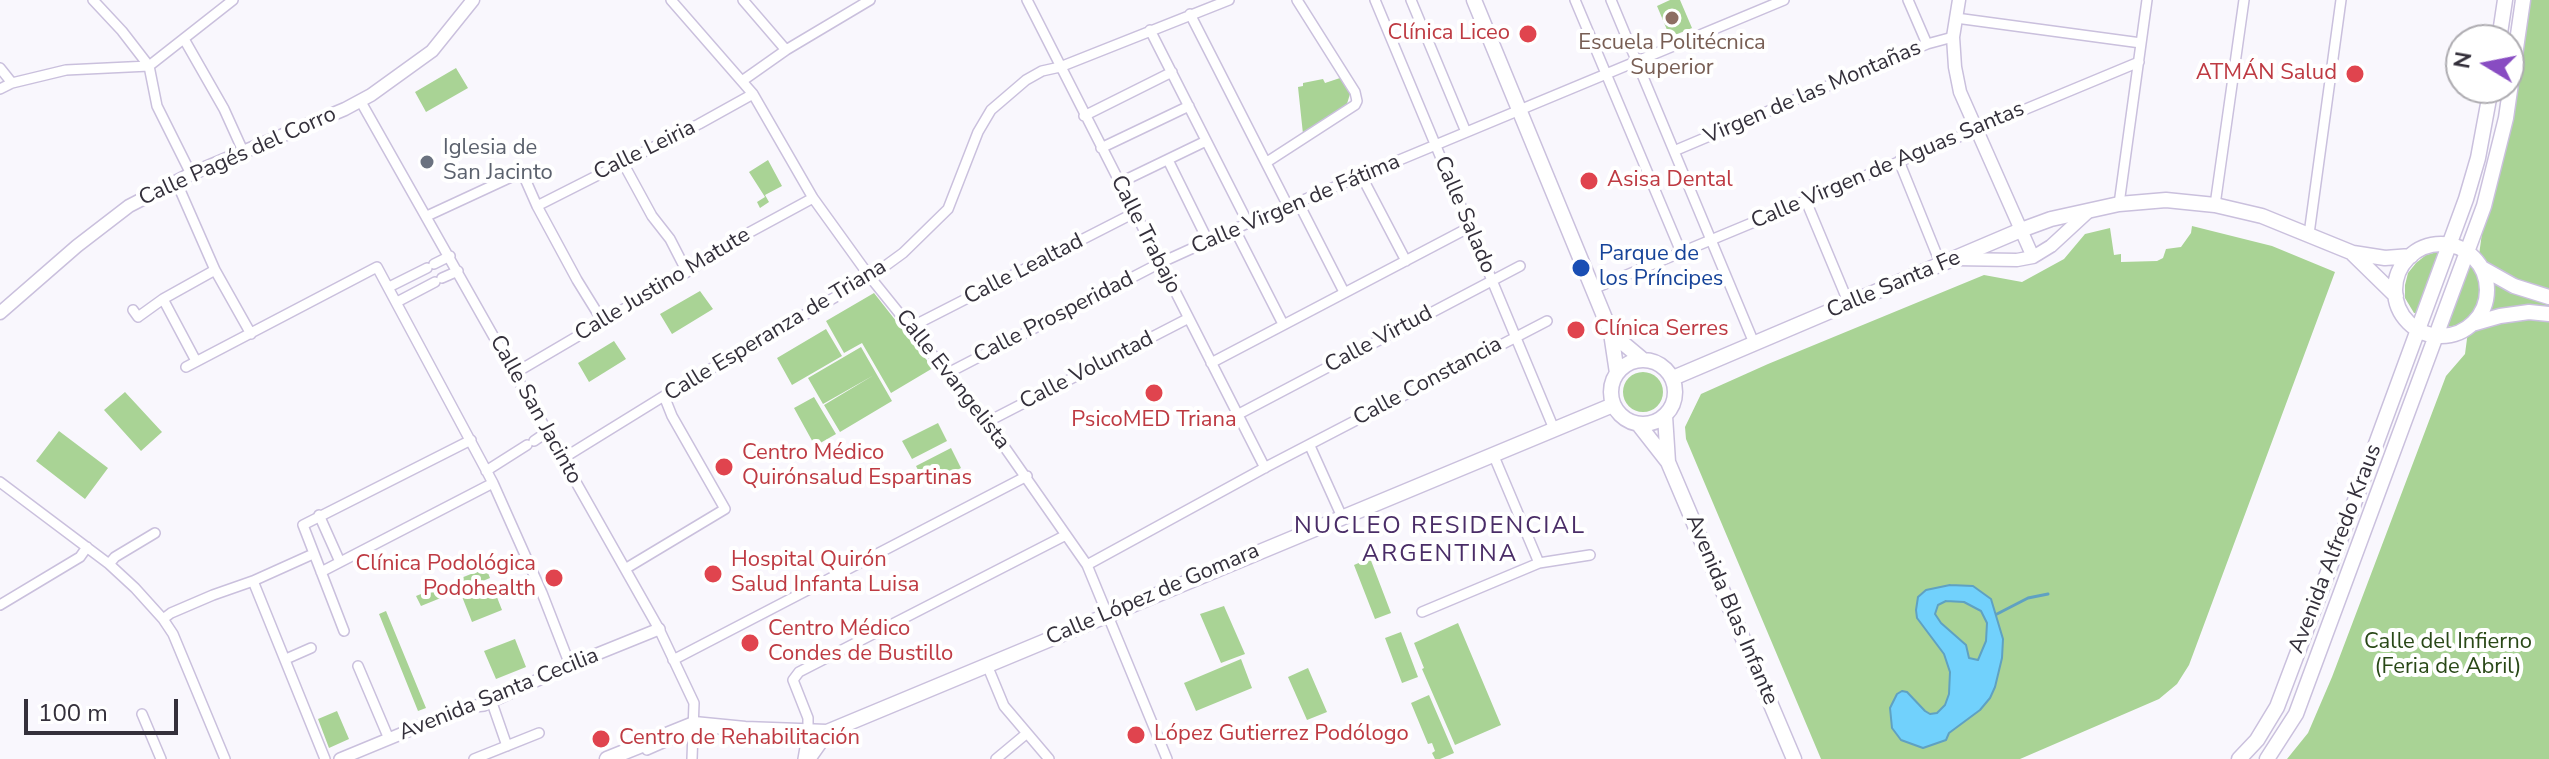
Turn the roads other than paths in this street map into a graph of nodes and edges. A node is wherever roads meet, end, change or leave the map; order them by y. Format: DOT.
graph roads {
  1 [pos="93,0"];
  2 [pos="233,0"];
  3 [pos="473,0"];
  4 [pos="671,0"];
  5 [pos="743,0"];
  6 [pos="870,0"];
  7 [pos="1027,0"];
  8 [pos="1229,0"];
  9 [pos="1297,0"];
  10 [pos="1375,0"];
  11 [pos="1411,0"];
  12 [pos="1474,0"];
  13 [pos="1575,0"];
  14 [pos="1611,0"];
  15 [pos="1784,0"];
  16 [pos="1908,0"];
  17 [pos="1959,0"];
  18 [pos="2147,0"];
  19 [pos="2244,0"];
  20 [pos="2341,0"];
  21 [pos="2505,0"];
  22 [pos="2523,0"];
  23 [pos="1190,14"];
  24 [pos="1956,18"];
  25 [pos="2501,24"];
  26 [pos="2519,24"];
  27 [pos="1150,30"];
  28 [pos="1953,37"];
  29 [pos="184,39"];
  30 [pos="2141,43"];
  31 [pos="1927,44"];
  32 [pos="786,50"];
  33 [pos="1636,61"];
  34 [pos="2139,62"];
  35 [pos="149,66"];
  36 [pos="1060,67"];
  37 [pos="0,68"];
  38 [pos="1172,72"];
  39 [pos="1606,74"];
  40 [pos="742,81"];
  41 [pos="12,83"];
  42 [pos="0,89"];
  43 [pos="753,94"];
  44 [pos="361,102"];
  45 [pos="2488,104"];
  46 [pos="2506,104"];
  47 [pos="1189,106"];
  48 [pos="1520,109"];
  49 [pos="1084,116"];
  50 [pos="1977,129"];
  51 [pos="1466,132"];
  52 [pos="1206,141"];
  53 [pos="1435,145"];
  54 [pos="1101,148"];
  55 [pos="243,151"];
  56 [pos="1674,151"];
  57 [pos="1168,160"];
  58 [pos="622,161"];
  59 [pos="1899,161"];
  60 [pos="1267,162"];
  61 [pos="191,174"];
  62 [pos="1362,177"];
  63 [pos="176,181"];
  64 [pos="1119,183"];
  65 [pos="813,198"];
  66 [pos="1806,201"];
  67 [pos="1298,202"];
  68 [pos="2119,204"];
  69 [pos="2215,205"];
  70 [pos="537,206"];
  71 [pos="1288,206"];
  72 [pos="2091,209"];
  73 [pos="2462,209"];
  74 [pos="1136,212"];
  75 [pos="427,216"];
  76 [pos="1248,223"];
  77 [pos="1470,227"];
  78 [pos="1235,230"];
  79 [pos="2021,230"];
  80 [pos="2309,234"];
  81 [pos="1711,239"];
  82 [pos="1208,241"];
  83 [pos="2449,244"];
  84 [pos="1681,252"];
  85 [pos="2415,252"];
  86 [pos="2353,253"];
  87 [pos="450,256"];
  88 [pos="2033,257"];
  89 [pos="2476,260"];
  90 [pos="1406,261"];
  91 [pos="1948,262"];
  92 [pos="1160,263"];
  93 [pos="1520,266"];
  94 [pos="215,270"];
  95 [pos="458,271"];
  96 [pos="687,272"];
  97 [pos="870,277"];
  98 [pos="1492,280"];
  99 [pos="389,287"];
  100 [pos="1593,289"];
  101 [pos="1344,292"];
  102 [pos="2549,297"];
  103 [pos="163,299"];
  104 [pos="397,302"];
  105 [pos="2398,302"];
  106 [pos="1849,304"];
  107 [pos="133,310"];
  108 [pos="0,313"];
  109 [pos="2549,314"];
  110 [pos="1187,319"];
  111 [pos="1547,321"];
  112 [pos="603,322"];
  113 [pos="1283,324"];
  114 [pos="2469,326"];
  115 [pos="911,327"];
  116 [pos="2417,329"];
  117 [pos="1611,333"];
  118 [pos="251,334"];
  119 [pos="2436,335"];
  120 [pos="1515,336"];
  121 [pos="1754,343"];
  122 [pos="1642,359"];
  123 [pos="196,361"];
  124 [pos="1211,363"];
  125 [pos="2403,366"];
  126 [pos="186,367"];
  127 [pos="2422,372"];
  128 [pos="515,373"];
  129 [pos="948,373"];
  130 [pos="1617,373"];
  131 [pos="1673,378"];
  132 [pos="664,396"];
  133 [pos="1613,405"];
  134 [pos="1237,415"];
  135 [pos="1665,416"];
  136 [pos="987,422"];
  137 [pos="1639,425"];
  138 [pos="1554,429"];
  139 [pos="547,432"];
  140 [pos="471,440"];
  141 [pos="1310,446"];
  142 [pos="1493,454"];
  143 [pos="562,459"];
  144 [pos="1668,462"];
  145 [pos="1265,468"];
  146 [pos="486,471"];
  147 [pos="1027,476"];
  148 [pos="0,482"];
  149 [pos="493,483"];
  150 [pos="319,515"];
  151 [pos="1342,517"];
  152 [pos="155,533"];
  153 [pos="1066,535"];
  154 [pos="87,547"];
  155 [pos="313,554"];
  156 [pos="1590,555"];
  157 [pos="340,562"];
  158 [pos="1539,563"];
  159 [pos="109,564"];
  160 [pos="1087,565"];
  161 [pos="625,569"];
  162 [pos="321,572"];
  163 [pos="253,581"];
  164 [pos="0,605"];
  165 [pos="1422,612"];
  166 [pos="1109,613"];
  167 [pos="163,619"];
  168 [pos="659,629"];
  169 [pos="344,631"];
  170 [pos="311,648"];
  171 [pos="286,659"];
  172 [pos="673,660"];
  173 [pos="570,665"];
  174 [pos="987,665"];
  175 [pos="358,666"];
  176 [pos="491,700"];
  177 [pos="142,714"];
  178 [pos="694,726"];
  179 [pos="792,730"];
  180 [pos="808,730"];
  181 [pos="827,732"];
  182 [pos="539,733"];
  183 [pos="1026,734"];
  184 [pos="389,739"];
  185 [pos="507,746"];
  186 [pos="370,754"];
  187 [pos="807,757"];
  188 [pos="161,759"];
  189 [pos="225,759"];
  190 [pos="325,759"];
  191 [pos="340,759"];
  192 [pos="474,759"];
  193 [pos="607,759"];
  194 [pos="625,759"];
  195 [pos="692,759"];
  196 [pos="996,759"];
  197 [pos="1049,759"];
  198 [pos="1167,759"];
  199 [pos="1794,759"];
  200 [pos="2239,759"];
  201 [pos="2267,759"];
  1 -- 35 [label="street"];
  2 -- 29 [label="street"];
  3 -- 44 [label="main road, Calle Pagés del Corro"];
  4 -- 40 [label="street, Calle Evangelista"];
  5 -- 32 [label="street"];
  6 -- 32 [label="street"];
  7 -- 36 [label="street, Calle Trabajo"];
  8 -- 23 [label="street, Calle Esperanza de Triana"];
  9 -- 60 [label="street"];
  10 -- 53 [label="street, Calle Salado"];
  11 -- 51 [label="street"];
  12 -- 48 [label="main road"];
  13 -- 39 [label="street"];
  14 -- 33 [label="street"];
  15 -- 33 [label="street, Calle Virgen de Fátima"];
  16 -- 31 [label="street"];
  17 -- 24 [label="main road"];
  18 -- 30 [label="street"];
  19 -- 69 [label="street"];
  20 -- 80 [label="street"];
  21 -- 25 [label="main road"];
  22 -- 26 [label="main road"];
  23 -- 27 [label="street, Calle Esperanza de Triana"];
  23 -- 60 [label="street"];
  24 -- 28 [label="main road"];
  24 -- 30 [label="street"];
  27 -- 36 [label="street, Calle Esperanza de Triana"];
  27 -- 38 [label="street"];
  28 -- 31 [label="street, Virgen de las Montañas"];
  28 -- 50 [label="main road"];
  29 -- 35 [label="street"];
  29 -- 55 [label="street"];
  30 -- 34 [label="street"];
  31 -- 56 [label="street, Virgen de las Montañas"];
  32 -- 40 [label="street"];
  33 -- 39 [label="street, Calle Virgen de Fátima"];
  33 -- 56 [label="street"];
  34 -- 50 [label="street, Calle Virgen de Aguas Santas"];
  34 -- 68 [label="street"];
  35 -- 41 [label="street"];
  35 -- 61 [label="street"];
  36 -- 49 [label="street, Calle Trabajo"];
  36 -- 97 [label="street, Calle Esperanza de Triana"];
  37 -- 41 [label="street"];
  38 -- 47 [label="street"];
  38 -- 49 [label="street"];
  39 -- 48 [label="street, Calle Virgen de Fátima"];
  39 -- 84 [label="street"];
  40 -- 43 [label="street, Calle Evangelista"];
  41 -- 42 [label="street"];
  43 -- 58 [label="street, Calle Leiria"];
  43 -- 65 [label="street, Calle Evangelista"];
  44 -- 55 [label="main road, Calle Pagés del Corro"];
  44 -- 75 [label="street, Calle San Jacinto"];
  45 -- 73 [label="main road, Avenida Alfredo Kraus"];
  46 -- 89 [label="main road"];
  47 -- 52 [label="street"];
  47 -- 54 [label="street"];
  48 -- 51 [label="street, Calle Virgen de Fátima"];
  48 -- 100 [label="main road"];
  49 -- 54 [label="street, Calle Trabajo"];
  50 -- 59 [label="street, Calle Virgen de Aguas Santas"];
  50 -- 79 [label="main road"];
  51 -- 53 [label="street, Calle Virgen de Fátima"];
  52 -- 57 [label="street"];
  52 -- 76 [label="street"];
  53 -- 62 [label="street, Calle Virgen de Fátima"];
  53 -- 77 [label="street, Calle Salado"];
  54 -- 64 [label="street, Calle Trabajo"];
  55 -- 61 [label="main road, Calle Pagés del Corro"];
  56 -- 81 [label="street"];
  57 -- 64 [label="street"];
  57 -- 82 [label="street"];
  58 -- 70 [label="street, Calle Leiria"];
  58 -- 96 [label="street"];
  59 -- 66 [label="street, Calle Virgen de Aguas Santas"];
  59 -- 91 [label="street"];
  60 -- 71 [label="street"];
  61 -- 63 [label="main road, Calle Pagés del Corro"];
  62 -- 67 [label="street, Calle Virgen de Fátima"];
  62 -- 90 [label="street"];
  63 -- 94 [label="street"];
  63 -- 108 [label="main road, Calle Pagés del Corro"];
  64 -- 74 [label="street, Calle Trabajo"];
  65 -- 96 [label="street, Calle Justino Matute"];
  65 -- 97 [label="street, Calle Evangelista"];
  66 -- 81 [label="street, Calle Virgen de Aguas Santas"];
  66 -- 106 [label="street"];
  67 -- 71 [label="street, Calle Virgen de Fátima"];
  67 -- 101 [label="street"];
  68 -- 69 [label="main road, Calle Santa Fe"];
  68 -- 72 [label="main road, Calle Santa Fe"];
  69 -- 80 [label="main road, Calle Santa Fe"];
  70 -- 75 [label="street"];
  70 -- 112 [label="street"];
  71 -- 76 [label="street, Calle Virgen de Fátima"];
  72 -- 79 [label="main road, Calle Santa Fe"];
  72 -- 88 [label="main road"];
  73 -- 83 [label="main road, Avenida Alfredo Kraus"];
  73 -- 85 [label="main road"];
  74 -- 92 [label="street, Calle Trabajo"];
  74 -- 115 [label="street, Calle Lealtad"];
  75 -- 87 [label="street, Calle San Jacinto"];
  76 -- 78 [label="street, Calle Virgen de Fátima"];
  77 -- 90 [label="street"];
  77 -- 98 [label="street, Calle Salado"];
  78 -- 82 [label="street, Calle Virgen de Fátima"];
  78 -- 113 [label="street"];
  79 -- 88 [label="main road"];
  79 -- 91 [label="main road, Calle Santa Fe"];
  80 -- 86 [label="main road, Calle Santa Fe"];
  81 -- 84 [label="street, Calle Virgen de Aguas Santas"];
  81 -- 121 [label="street"];
  82 -- 92 [label="street, Calle Virgen de Fátima"];
  83 -- 85 [label="main road"];
  83 -- 89 [label="main road"];
  83 -- 116 [label="main road, Avenida Alfredo Kraus"];
  84 -- 100 [label="street, Calle Virgen de Aguas Santas"];
  85 -- 86 [label="main road"];
  85 -- 105 [label="main road"];
  86 -- 105 [label="main road"];
  87 -- 95 [label="street, Calle San Jacinto"];
  87 -- 99 [label="street"];
  88 -- 91 [label="main road"];
  89 -- 102 [label="main road"];
  89 -- 114 [label="main road"];
  89 -- 119 [label="main road, Avenida Alfredo Kraus"];
  90 -- 101 [label="street"];
  91 -- 106 [label="main road, Calle Santa Fe"];
  92 -- 110 [label="street, Calle Trabajo"];
  92 -- 129 [label="street, Calle Prosperidad"];
  93 -- 98 [label="street, Calle Virtud"];
  94 -- 103 [label="street"];
  94 -- 118 [label="street"];
  95 -- 104 [label="street"];
  95 -- 128 [label="street, Calle San Jacinto"];
  96 -- 112 [label="street, Calle Justino Matute"];
  97 -- 115 [label="street, Calle Evangelista"];
  97 -- 132 [label="street, Calle Esperanza de Triana"];
  98 -- 120 [label="street, Calle Salado"];
  98 -- 134 [label="street, Calle Virtud"];
  99 -- 104 [label="street"];
  99 -- 118 [label="street"];
  100 -- 117 [label="main road"];
  101 -- 113 [label="street"];
  103 -- 107 [label="street"];
  103 -- 123 [label="street"];
  104 -- 140 [label="street"];
  105 -- 116 [label="main road"];
  105 -- 125 [label="main road"];
  106 -- 121 [label="main road, Calle Santa Fe"];
  109 -- 114 [label="main road"];
  110 -- 124 [label="street, Calle Trabajo"];
  110 -- 136 [label="street, Calle Voluntad"];
  111 -- 120 [label="street, Calle Constancia"];
  112 -- 128 [label="street, Calle Justino Matute"];
  113 -- 124 [label="street"];
  114 -- 119 [label="main road"];
  114 -- 127 [label="main road"];
  115 -- 129 [label="street, Calle Evangelista"];
  116 -- 119 [label="main road"];
  116 -- 125 [label="main road, Avenida Alfredo Kraus"];
  117 -- 122 [label="main road"];
  117 -- 130 [label="main road"];
  118 -- 123 [label="street"];
  119 -- 127 [label="main road, Avenida Alfredo Kraus"];
  120 -- 138 [label="street, Calle Salado"];
  120 -- 141 [label="street, Calle Constancia"];
  121 -- 131 [label="main road, Calle Santa Fe"];
  122 -- 130 [label="main road"];
  122 -- 131 [label="main road"];
  123 -- 126 [label="street"];
  124 -- 134 [label="street, Calle Trabajo"];
  125 -- 200 [label="main road, Avenida Alfredo Kraus"];
  127 -- 201 [label="main road, Avenida Alfredo Kraus"];
  128 -- 139 [label="street, Calle San Jacinto"];
  129 -- 136 [label="street, Calle Evangelista"];
  130 -- 133 [label="main road"];
  131 -- 135 [label="main road"];
  132 -- 143 [label="street, Calle Esperanza de Triana"];
  132 -- 161 [label="street"];
  133 -- 137 [label="main road"];
  133 -- 138 [label="main road, Calle López de Gomara"];
  134 -- 145 [label="street, Calle Trabajo"];
  135 -- 137 [label="main road"];
  135 -- 144 [label="main road, Avenida Blas Infante"];
  136 -- 147 [label="street, Calle Evangelista"];
  137 -- 144 [label="main road, Avenida Blas Infante"];
  138 -- 142 [label="main road, Calle López de Gomara"];
  139 -- 143 [label="street, Calle San Jacinto"];
  139 -- 146 [label="street"];
  140 -- 146 [label="street"];
  140 -- 150 [label="street"];
  141 -- 145 [label="street, Calle Constancia"];
  141 -- 151 [label="street"];
  142 -- 151 [label="main road, Calle López de Gomara"];
  142 -- 158 [label="street"];
  143 -- 161 [label="street, Calle San Jacinto"];
  144 -- 199 [label="main road, Avenida Blas Infante"];
  145 -- 160 [label="street, Calle Constancia"];
  146 -- 149 [label="street"];
  147 -- 153 [label="street, Calle Evangelista"];
  147 -- 172 [label="street"];
  148 -- 154 [label="street"];
  149 -- 157 [label="street"];
  149 -- 173 [label="street"];
  150 -- 155 [label="street"];
  150 -- 157 [label="street"];
  151 -- 166 [label="main road, Calle López de Gomara"];
  152 -- 159 [label="street"];
  153 -- 160 [label="street, Calle Evangelista"];
  153 -- 180 [label="street"];
  154 -- 159 [label="street"];
  154 -- 164 [label="street"];
  155 -- 162 [label="street"];
  155 -- 163 [label="street"];
  156 -- 158 [label="street"];
  157 -- 162 [label="street"];
  158 -- 165 [label="street"];
  159 -- 167 [label="street"];
  160 -- 166 [label="street, Calle Evangelista"];
  161 -- 168 [label="street, Calle San Jacinto"];
  162 -- 169 [label="street"];
  163 -- 167 [label="street"];
  163 -- 171 [label="street"];
  166 -- 174 [label="main road, Calle López de Gomara"];
  166 -- 198 [label="street, Calle Evangelista"];
  167 -- 189 [label="street"];
  168 -- 172 [label="street, Calle San Jacinto"];
  168 -- 173 [label="street, Avenida Santa Cecilia"];
  170 -- 171 [label="street"];
  171 -- 190 [label="street"];
  172 -- 178 [label="street, Calle San Jacinto"];
  173 -- 176 [label="street, Avenida Santa Cecilia"];
  174 -- 181 [label="main road, Calle López de Gomara"];
  174 -- 183 [label="street"];
  175 -- 184 [label="street"];
  176 -- 184 [label="street, Avenida Santa Cecilia"];
  176 -- 185 [label="street"];
  177 -- 188 [label="street"];
  178 -- 179 [label="main road"];
  178 -- 193 [label="main road"];
  178 -- 194 [label="street"];
  178 -- 195 [label="street, Calle San Jacinto"];
  179 -- 180 [label="main road"];
  179 -- 187 [label="street"];
  180 -- 181 [label="main road"];
  180 -- 187 [label="street"];
  181 -- 187 [label="main road"];
  182 -- 185 [label="street"];
  183 -- 196 [label="street"];
  183 -- 197 [label="street"];
  184 -- 186 [label="street, Avenida Santa Cecilia"];
  185 -- 192 [label="street"];
  186 -- 191 [label="street, Avenida Santa Cecilia"];
}
